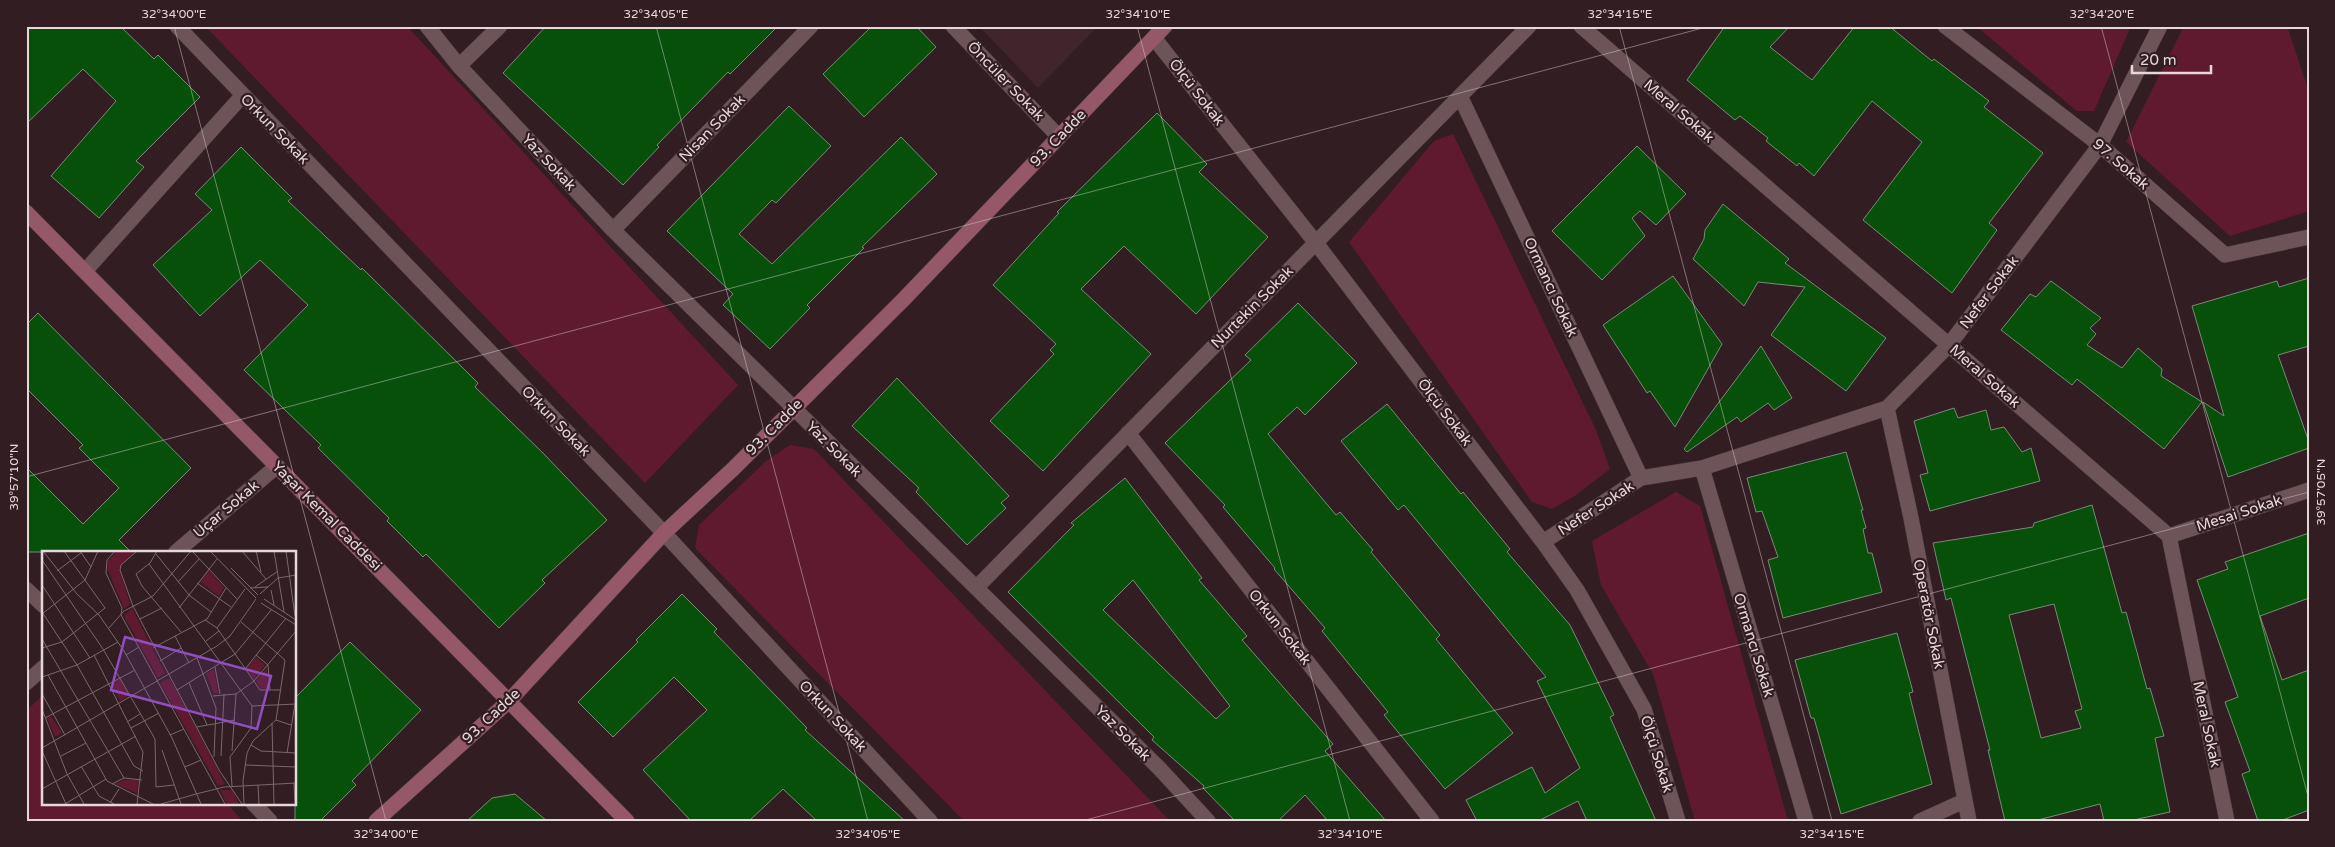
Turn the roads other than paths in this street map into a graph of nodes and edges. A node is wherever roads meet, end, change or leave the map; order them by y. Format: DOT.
graph roads {
  1 [pos="177,26"];
  2 [pos="427,26"];
  3 [pos="500,26"];
  4 [pos="811,26"];
  5 [pos="953,26"];
  6 [pos="1165,26"];
  7 [pos="1529,26"];
  8 [pos="1581,26"];
  9 [pos="1945,26"];
  10 [pos="2160,26"];
  11 [pos="1154,38"];
  12 [pos="460,66"];
  13 [pos="243,95"];
  14 [pos="1460,96"];
  15 [pos="1059,136"];
  16 [pos="2100,145"];
  17 [pos="26,212"];
  18 [pos="613,230"];
  19 [pos="2309,237"];
  20 [pos="1316,243"];
  21 [pos="85,270"];
  22 [pos="1949,345"];
  23 [pos="792,408"];
  24 [pos="1887,408"];
  25 [pos="1128,433"];
  26 [pos="277,466"];
  27 [pos="1702,468"];
  28 [pos="1641,478"];
  29 [pos="2309,490"];
  30 [pos="664,533"];
  31 [pos="2168,536"];
  32 [pos="1543,542"];
  33 [pos="177,551"];
  34 [pos="976,588"];
  35 [pos="26,589"];
  36 [pos="42,604"];
  37 [pos="42,669"];
  38 [pos="26,683"];
  39 [pos="509,701"];
  40 [pos="1964,801"];
  41 [pos="254,804"];
  42 [pos="270,821"];
  43 [pos="376,821"];
  44 [pos="626,821"];
  45 [pos="930,821"];
  46 [pos="1208,821"];
  47 [pos="1432,821"];
  48 [pos="1678,821"];
  49 [pos="1806,821"];
  50 [pos="1920,821"];
  51 [pos="1969,821"];
  52 [pos="2227,821"];
  1 -- 13 [label="street, Orkun Sokak"];
  2 -- 12 [label="street, Yaz Sokak"];
  3 -- 12 [label="street"];
  4 -- 18 [label="street, Nisan Sokak"];
  5 -- 15 [label="street, Öncüler Sokak"];
  6 -- 11 [label="main road, 93. Cadde"];
  7 -- 14 [label="street, Nurtekin Sokak"];
  8 -- 22 [label="street, Meral Sokak"];
  9 -- 16 [label="street, 97. Sokak"];
  10 -- 16 [label="street, Nefer Sokak"];
  11 -- 15 [label="main road, 93. Cadde"];
  11 -- 20 [label="street, Ölçü Sokak"];
  12 -- 18 [label="street, Yaz Sokak"];
  13 -- 21 [label="street"];
  13 -- 30 [label="street, Orkun Sokak"];
  14 -- 20 [label="street, Nurtekin Sokak"];
  14 -- 28 [label="street, Ormancı Sokak"];
  15 -- 23 [label="main road, 93. Cadde"];
  16 -- 19 [label="street, 97. Sokak"];
  16 -- 22 [label="street, Nefer Sokak"];
  17 -- 21 [label="main road, Yaşar Kemal Caddesi"];
  18 -- 23 [label="street, Yaz Sokak"];
  20 -- 25 [label="street, Nurtekin Sokak"];
  20 -- 32 [label="street, Ölçü Sokak"];
  21 -- 26 [label="main road, Yaşar Kemal Caddesi"];
  22 -- 24 [label="street, Nefer Sokak"];
  22 -- 31 [label="street, Meral Sokak"];
  23 -- 30 [label="main road, 93. Cadde"];
  23 -- 34 [label="street, Yaz Sokak"];
  24 -- 27 [label="street, Nefer Sokak"];
  24 -- 40 [label="street, Operatör Sokak"];
  25 -- 34 [label="street, Nurtekin Sokak"];
  25 -- 47 [label="street, Orkun Sokak"];
  26 -- 33 [label="street, Uçar Sokak"];
  26 -- 39 [label="main road, Yaşar Kemal Caddesi"];
  27 -- 28 [label="street, Nefer Sokak"];
  27 -- 49 [label="street, Ormancı Sokak"];
  28 -- 32 [label="street, Nefer Sokak"];
  29 -- 31 [label="street, Mesai Sokak"];
  30 -- 39 [label="main road, 93. Cadde"];
  30 -- 45 [label="street, Orkun Sokak"];
  31 -- 52 [label="street, Meral Sokak"];
  32 -- 48 [label="street, Ölçü Sokak"];
  34 -- 46 [label="street, Yaz Sokak"];
  35 -- 36 [label="street"];
  37 -- 38 [label="street"];
  39 -- 43 [label="main road, 93. Cadde"];
  39 -- 44 [label="main road, Yaşar Kemal Caddesi"];
  40 -- 50 [label="street"];
  40 -- 51 [label="street, Operatör Sokak"];
  41 -- 42 [label="street"];
}
